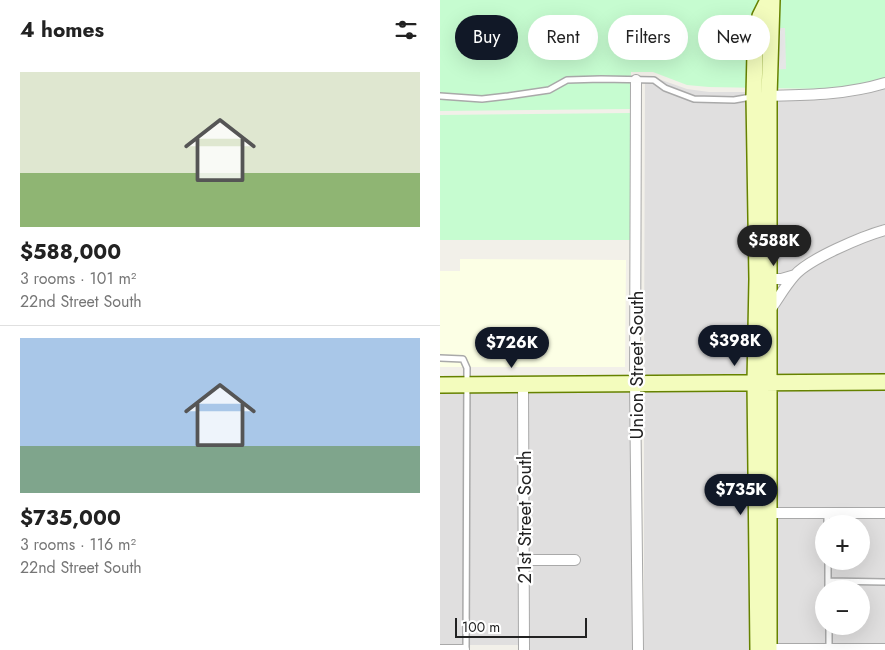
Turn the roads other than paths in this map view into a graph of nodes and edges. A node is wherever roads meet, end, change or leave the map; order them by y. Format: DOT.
graph roads {
  1 [pos="768,0"];
  2 [pos="772,0"];
  3 [pos="636,80"];
  4 [pos="885,83"];
  5 [pos="440,96"];
  6 [pos="761,96"];
  7 [pos="885,230"];
  8 [pos="795,275"];
  9 [pos="763,279"];
  10 [pos="770,310"];
  11 [pos="440,358"];
  12 [pos="762,382"];
  13 [pos="885,382"];
  14 [pos="635,383"];
  15 [pos="523,384"];
  16 [pos="440,385"];
  17 [pos="467,385"];
  18 [pos="763,513"];
  19 [pos="885,513"];
  20 [pos="862,515"];
  21 [pos="815,517"];
  22 [pos="524,560"];
  23 [pos="575,560"];
  24 [pos="870,582"];
  25 [pos="885,582"];
  26 [pos="829,635"];
  27 [pos="829,649"];
  28 [pos="885,649"];
  29 [pos="440,650"];
  30 [pos="465,650"];
  31 [pos="524,650"];
  32 [pos="638,650"];
  33 [pos="764,650"];
  1 -- 6 [label="street"];
  2 -- 6 [label="street"];
  3 -- 5 [label="lane"];
  3 -- 6 [label="lane"];
  3 -- 14 [label="street, Union Street South"];
  4 -- 6 [label="street"];
  6 -- 9 [label="street"];
  7 -- 8 [label="street"];
  8 -- 9 [label="street"];
  8 -- 10 [label="street"];
  9 -- 10 [label="street"];
  9 -- 12 [label="street"];
  10 -- 12 [label="street"];
  11 -- 17 [label="lane"];
  12 -- 13 [label="street"];
  12 -- 14 [label="street"];
  12 -- 18 [label="street"];
  14 -- 15 [label="street"];
  14 -- 32 [label="street, Union Street South"];
  15 -- 17 [label="street"];
  15 -- 22 [label="street, 21st Street South"];
  16 -- 17 [label="street"];
  17 -- 30 [label="lane"];
  18 -- 21 [label="street"];
  18 -- 33 [label="street"];
  19 -- 20 [label="street"];
  22 -- 23 [label="street"];
  22 -- 31 [label="street, 21st Street South"];
  24 -- 25 [label="lane"];
  26 -- 27 [label="lane"];
  27 -- 28 [label="street"];
  27 -- 33 [label="street"];
  29 -- 30 [label="street"];
}
